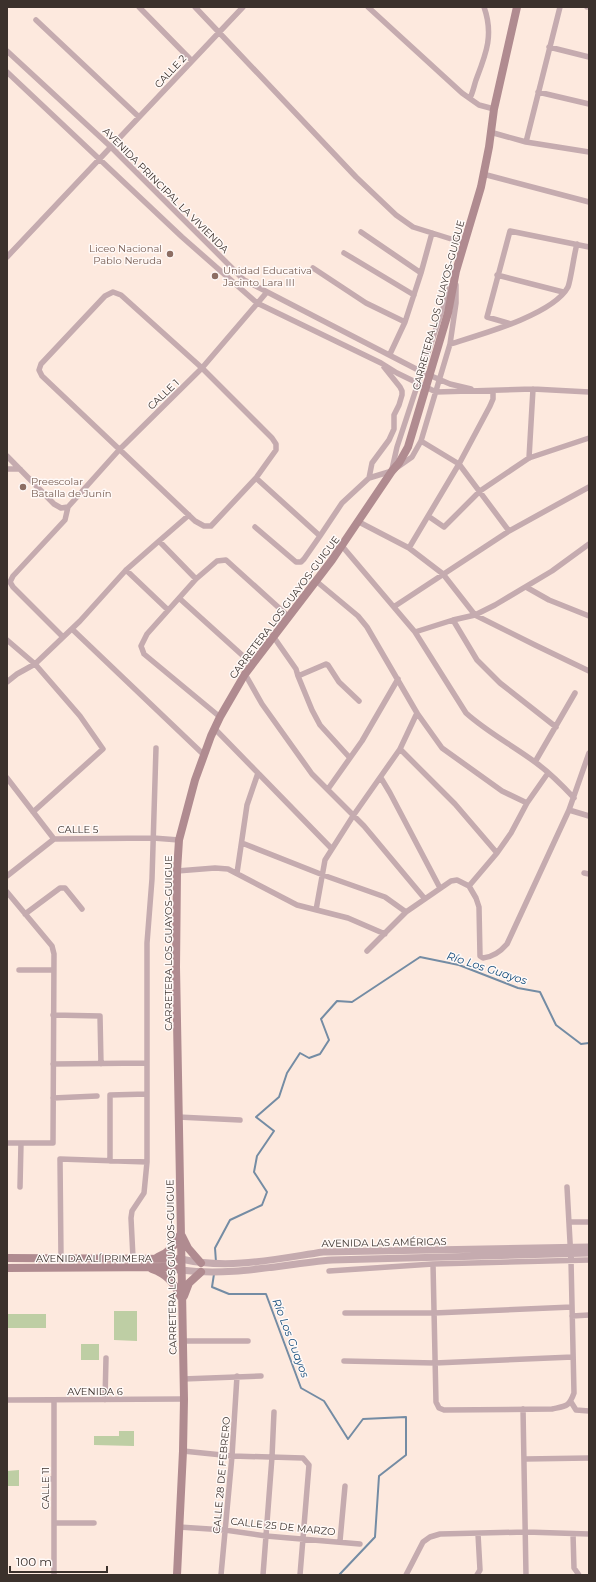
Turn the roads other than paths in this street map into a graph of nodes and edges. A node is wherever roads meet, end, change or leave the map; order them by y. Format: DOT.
graph roads {
  1 [pos="139,7"];
  2 [pos="194,7"];
  3 [pos="243,7"];
  4 [pos="368,7"];
  5 [pos="484,7"];
  6 [pos="517,7"];
  7 [pos="560,7"];
  8 [pos="36,20"];
  9 [pos="218,33"];
  10 [pos="549,47"];
  11 [pos="7,51"];
  12 [pos="589,57"];
  13 [pos="192,61"];
  14 [pos="7,72"];
  15 [pos="538,92"];
  16 [pos="470,98"];
  17 [pos="589,104"];
  18 [pos="494,109"];
  19 [pos="139,117"];
  20 [pos="490,132"];
  21 [pos="526,142"];
  22 [pos="111,148"];
  23 [pos="589,152"];
  24 [pos="100,159"];
  25 [pos="483,174"];
  26 [pos="589,202"];
  27 [pos="361,232"];
  28 [pos="432,233"];
  29 [pos="464,243"];
  30 [pos="577,244"];
  31 [pos="589,248"];
  32 [pos="344,253"];
  33 [pos="7,257"];
  34 [pos="313,268"];
  35 [pos="456,271"];
  36 [pos="421,273"];
  37 [pos="498,275"];
  38 [pos="267,292"];
  39 [pos="563,292"];
  40 [pos="414,295"];
  41 [pos="257,304"];
  42 [pos="405,322"];
  43 [pos="511,324"];
  44 [pos="450,344"];
  45 [pos="390,354"];
  46 [pos="381,363"];
  47 [pos="202,368"];
  48 [pos="422,372"];
  49 [pos="439,380"];
  50 [pos="418,384"];
  51 [pos="533,389"];
  52 [pos="493,391"];
  53 [pos="436,392"];
  54 [pos="479,392"];
  55 [pos="589,392"];
  56 [pos="589,438"];
  57 [pos="421,441"];
  58 [pos="119,450"];
  59 [pos="7,456"];
  60 [pos="529,458"];
  61 [pos="459,464"];
  62 [pos="7,469"];
  63 [pos="20,469"];
  64 [pos="392,471"];
  65 [pos="256,478"];
  66 [pos="369,478"];
  67 [pos="589,487"];
  68 [pos="480,491"];
  69 [pos="68,507"];
  70 [pos="189,515"];
  71 [pos="428,516"];
  72 [pos="359,522"];
  73 [pos="256,527"];
  74 [pos="509,531"];
  75 [pos="320,536"];
  76 [pos="159,541"];
  77 [pos="589,544"];
  78 [pos="342,546"];
  79 [pos="409,548"];
  80 [pos="126,570"];
  81 [pos="443,574"];
  82 [pos="196,579"];
  83 [pos="316,581"];
  84 [pos="526,587"];
  85 [pos="179,598"];
  86 [pos="395,606"];
  87 [pos="168,610"];
  88 [pos="475,615"];
  89 [pos="288,616"];
  90 [pos="589,616"];
  91 [pos="453,620"];
  92 [pos="72,629"];
  93 [pos="415,632"];
  94 [pos="273,636"];
  95 [pos="63,637"];
  96 [pos="7,640"];
  97 [pos="35,664"];
  98 [pos="252,664"];
  99 [pos="589,671"];
  100 [pos="244,674"];
  101 [pos="298,676"];
  102 [pos="398,679"];
  103 [pos="7,682"];
  104 [pos="575,693"];
  105 [pos="359,701"];
  106 [pos="417,713"];
  107 [pos="220,717"];
  108 [pos="556,727"];
  109 [pos="215,729"];
  110 [pos="156,748"];
  111 [pos="400,749"];
  112 [pos="589,753"];
  113 [pos="204,755"];
  114 [pos="350,758"];
  115 [pos="535,762"];
  116 [pos="258,773"];
  117 [pos="548,773"];
  118 [pos="7,778"];
  119 [pos="380,778"];
  120 [pos="328,789"];
  121 [pos="574,798"];
  122 [pos="527,803"];
  123 [pos="569,810"];
  124 [pos="33,812"];
  125 [pos="353,816"];
  126 [pos="589,816"];
  127 [pos="153,838"];
  128 [pos="54,839"];
  129 [pos="179,840"];
  130 [pos="242,842"];
  131 [pos="332,849"];
  132 [pos="498,853"];
  133 [pos="177,871"];
  134 [pos="237,873"];
  135 [pos="323,875"];
  136 [pos="7,876"];
  137 [pos="470,886"];
  138 [pos="440,888"];
  139 [pos="7,892"];
  140 [pos="425,898"];
  141 [pos="82,909"];
  142 [pos="316,910"];
  143 [pos="406,912"];
  144 [pos="25,914"];
  145 [pos="385,934"];
  146 [pos="367,951"];
  147 [pos="19,970"];
  148 [pos="54,970"];
  149 [pos="53,1016"];
  150 [pos="53,1064"];
  151 [pos="101,1064"];
  152 [pos="147,1064"];
  153 [pos="147,1094"];
  154 [pos="97,1096"];
  155 [pos="53,1098"];
  156 [pos="178,1117"];
  157 [pos="240,1120"];
  158 [pos="21,1143"];
  159 [pos="7,1144"];
  160 [pos="110,1160"];
  161 [pos="147,1162"];
  162 [pos="20,1187"];
  163 [pos="567,1187"];
  164 [pos="569,1222"];
  165 [pos="589,1222"];
  166 [pos="181,1232"];
  167 [pos="589,1247"];
  168 [pos="589,1253"];
  169 [pos="570,1254"];
  170 [pos="7,1258"];
  171 [pos="61,1258"];
  172 [pos="133,1258"];
  173 [pos="152,1258"];
  174 [pos="181,1259"];
  175 [pos="589,1260"];
  176 [pos="204,1263"];
  177 [pos="433,1264"];
  178 [pos="7,1268"];
  179 [pos="146,1268"];
  180 [pos="181,1270"];
  181 [pos="329,1271"];
  182 [pos="204,1273"];
  183 [pos="182,1302"];
  184 [pos="572,1308"];
  185 [pos="345,1313"];
  186 [pos="434,1313"];
  187 [pos="589,1315"];
  188 [pos="572,1316"];
  189 [pos="183,1341"];
  190 [pos="248,1341"];
  191 [pos="573,1357"];
  192 [pos="106,1358"];
  193 [pos="344,1361"];
  194 [pos="435,1363"];
  195 [pos="237,1376"];
  196 [pos="261,1376"];
  197 [pos="183,1379"];
  198 [pos="7,1400"];
  199 [pos="54,1400"];
  200 [pos="105,1400"];
  201 [pos="184,1400"];
  202 [pos="571,1402"];
  203 [pos="523,1409"];
  204 [pos="589,1411"];
  205 [pos="274,1412"];
  206 [pos="183,1451"];
  207 [pos="232,1456"];
  208 [pos="272,1457"];
  209 [pos="589,1458"];
  210 [pos="525,1459"];
  211 [pos="45,1479"];
  212 [pos="54,1479"];
  213 [pos="345,1486"];
  214 [pos="54,1523"];
  215 [pos="94,1523"];
  216 [pos="179,1527"];
  217 [pos="225,1530"];
  218 [pos="526,1532"];
  219 [pos="478,1534"];
  220 [pos="573,1534"];
  221 [pos="589,1534"];
  222 [pos="266,1536"];
  223 [pos="304,1538"];
  224 [pos="340,1542"];
  225 [pos="360,1544"];
  226 [pos="478,1574"];
  227 [pos="54,1575"];
  228 [pos="177,1575"];
  229 [pos="221,1575"];
  230 [pos="263,1575"];
  231 [pos="300,1575"];
  232 [pos="406,1575"];
  233 [pos="526,1575"];
  234 [pos="579,1575"];
  1 -- 13 [label="street"];
  2 -- 9 [label="street"];
  3 -- 9 [label="street, CALLE 2"];
  4 -- 16 [label="street"];
  5 -- 16 [label="street"];
  6 -- 18 [label="main road, CARRETERA LOS GUAYOS-GUIGUE"];
  7 -- 10 [label="street"];
  8 -- 19 [label="street"];
  9 -- 13 [label="street, CALLE 2"];
  9 -- 28 [label="street"];
  10 -- 12 [label="street"];
  10 -- 15 [label="street"];
  11 -- 22 [label="street, AVENIDA PRINCIPAL LA VIVIENDA"];
  13 -- 19 [label="street, CALLE 2"];
  14 -- 24 [label="street, AVENIDA PRINCIPAL LA VIVIENDA"];
  15 -- 17 [label="street"];
  15 -- 21 [label="street"];
  16 -- 18 [label="street"];
  18 -- 20 [label="main road, CARRETERA LOS GUAYOS-GUIGUE"];
  19 -- 22 [label="street, CALLE 2"];
  20 -- 21 [label="street"];
  20 -- 25 [label="main road, CARRETERA LOS GUAYOS-GUIGUE"];
  21 -- 23 [label="street"];
  22 -- 24 [label="street, CALLE 2"];
  22 -- 38 [label="street, AVENIDA PRINCIPAL LA VIVIENDA"];
  24 -- 33 [label="street"];
  24 -- 41 [label="street, AVENIDA PRINCIPAL LA VIVIENDA"];
  25 -- 26 [label="street"];
  25 -- 29 [label="main road, CARRETERA LOS GUAYOS-GUIGUE"];
  27 -- 36 [label="street"];
  28 -- 29 [label="street"];
  28 -- 36 [label="street"];
  29 -- 35 [label="main road, CARRETERA LOS GUAYOS-GUIGUE"];
  30 -- 31 [label="street"];
  30 -- 37 [label="street"];
  30 -- 39 [label="street"];
  32 -- 40 [label="street"];
  34 -- 42 [label="street"];
  35 -- 44 [label="street"];
  35 -- 48 [label="street"];
  35 -- 64 [label="main road, CARRETERA LOS GUAYOS-GUIGUE"];
  36 -- 40 [label="street"];
  37 -- 39 [label="street"];
  37 -- 43 [label="street"];
  38 -- 41 [label="street, CALLE 1"];
  38 -- 45 [label="street, AVENIDA PRINCIPAL LA VIVIENDA"];
  39 -- 43 [label="street"];
  40 -- 42 [label="street"];
  41 -- 46 [label="street, AVENIDA PRINCIPAL LA VIVIENDA"];
  41 -- 47 [label="street, CALLE 1"];
  42 -- 45 [label="street"];
  43 -- 44 [label="street"];
  44 -- 49 [label="street"];
  45 -- 48 [label="street, AVENIDA PRINCIPAL LA VIVIENDA"];
  46 -- 50 [label="street, AVENIDA PRINCIPAL LA VIVIENDA"];
  46 -- 66 [label="street"];
  47 -- 58 [label="street, CALLE 1"];
  47 -- 58 [label="street"];
  47 -- 65 [label="street"];
  48 -- 49 [label="street, AVENIDA PRINCIPAL LA VIVIENDA"];
  48 -- 50 [label="street"];
  49 -- 53 [label="street"];
  49 -- 54 [label="street, AVENIDA PRINCIPAL LA VIVIENDA"];
  50 -- 53 [label="street, AVENIDA PRINCIPAL LA VIVIENDA"];
  50 -- 64 [label="street"];
  51 -- 52 [label="street, AVENIDA PRINCIPAL LA VIVIENDA"];
  51 -- 55 [label="street, AVENIDA PRINCIPAL LA VIVIENDA"];
  51 -- 60 [label="street"];
  52 -- 54 [label="street, AVENIDA PRINCIPAL LA VIVIENDA"];
  52 -- 61 [label="street"];
  53 -- 54 [label="street, AVENIDA PRINCIPAL LA VIVIENDA"];
  53 -- 57 [label="street"];
  56 -- 60 [label="street"];
  57 -- 61 [label="street"];
  57 -- 64 [label="street"];
  58 -- 69 [label="street, CALLE 1"];
  58 -- 70 [label="street"];
  59 -- 63 [label="street"];
  60 -- 68 [label="street"];
  61 -- 68 [label="street"];
  61 -- 71 [label="street"];
  62 -- 63 [label="street"];
  63 -- 69 [label="street"];
  64 -- 66 [label="street"];
  64 -- 72 [label="main road, CARRETERA LOS GUAYOS-GUIGUE"];
  65 -- 70 [label="street"];
  65 -- 75 [label="street"];
  66 -- 75 [label="street"];
  67 -- 74 [label="street"];
  68 -- 71 [label="street"];
  68 -- 74 [label="street"];
  69 -- 95 [label="street, CALLE 1"];
  70 -- 76 [label="street"];
  71 -- 79 [label="street"];
  72 -- 78 [label="main road, CARRETERA LOS GUAYOS-GUIGUE"];
  72 -- 79 [label="street"];
  73 -- 75 [label="street"];
  74 -- 81 [label="street"];
  76 -- 80 [label="street"];
  76 -- 82 [label="street"];
  77 -- 84 [label="street"];
  78 -- 83 [label="main road, CARRETERA LOS GUAYOS-GUIGUE"];
  78 -- 86 [label="street"];
  79 -- 81 [label="street"];
  80 -- 87 [label="street"];
  80 -- 92 [label="street"];
  81 -- 86 [label="street"];
  81 -- 88 [label="street"];
  82 -- 85 [label="street"];
  82 -- 89 [label="street"];
  83 -- 89 [label="main road, CARRETERA LOS GUAYOS-GUIGUE"];
  83 -- 102 [label="street"];
  84 -- 88 [label="street"];
  84 -- 90 [label="street"];
  85 -- 87 [label="street"];
  85 -- 98 [label="street"];
  86 -- 93 [label="street"];
  87 -- 107 [label="street"];
  88 -- 91 [label="street"];
  88 -- 99 [label="street"];
  89 -- 94 [label="main road, CARRETERA LOS GUAYOS-GUIGUE"];
  91 -- 93 [label="street"];
  91 -- 108 [label="street"];
  92 -- 95 [label="street"];
  92 -- 113 [label="street"];
  93 -- 115 [label="street"];
  94 -- 98 [label="main road, CARRETERA LOS GUAYOS-GUIGUE"];
  94 -- 101 [label="street"];
  95 -- 97 [label="street"];
  96 -- 97 [label="street"];
  97 -- 103 [label="street"];
  97 -- 124 [label="street"];
  98 -- 100 [label="main road, CARRETERA LOS GUAYOS-GUIGUE"];
  100 -- 107 [label="main road, CARRETERA LOS GUAYOS-GUIGUE"];
  100 -- 120 [label="street"];
  101 -- 105 [label="street"];
  101 -- 114 [label="street"];
  102 -- 106 [label="street"];
  102 -- 114 [label="street"];
  104 -- 108 [label="street"];
  106 -- 111 [label="street"];
  106 -- 122 [label="street"];
  107 -- 109 [label="main road, CARRETERA LOS GUAYOS-GUIGUE"];
  108 -- 115 [label="street"];
  109 -- 113 [label="main road, CARRETERA LOS GUAYOS-GUIGUE"];
  109 -- 116 [label="street"];
  110 -- 127 [label="street"];
  111 -- 119 [label="street"];
  111 -- 132 [label="street"];
  112 -- 121 [label="street"];
  113 -- 129 [label="main road, CARRETERA LOS GUAYOS-GUIGUE"];
  114 -- 120 [label="street"];
  115 -- 117 [label="street"];
  116 -- 130 [label="street"];
  116 -- 131 [label="street"];
  117 -- 121 [label="street"];
  117 -- 122 [label="street"];
  118 -- 124 [label="street, CALLE 5"];
  119 -- 125 [label="street"];
  119 -- 138 [label="street"];
  120 -- 125 [label="street"];
  121 -- 123 [label="street"];
  122 -- 132 [label="street"];
  123 -- 126 [label="street"];
  123 -- 137 [label="street"];
  124 -- 128 [label="street, CALLE 5"];
  125 -- 131 [label="street"];
  125 -- 140 [label="street"];
  127 -- 128 [label="street, CALLE 5"];
  127 -- 129 [label="street, CALLE 5"];
  127 -- 152 [label="street"];
  128 -- 136 [label="street"];
  129 -- 133 [label="main road, CARRETERA LOS GUAYOS-GUIGUE"];
  130 -- 134 [label="street"];
  130 -- 135 [label="street"];
  131 -- 135 [label="street"];
  132 -- 137 [label="street"];
  133 -- 134 [label="street"];
  133 -- 156 [label="main road, CARRETERA LOS GUAYOS-GUIGUE"];
  134 -- 142 [label="street"];
  135 -- 142 [label="street"];
  135 -- 143 [label="street"];
  137 -- 138 [label="street"];
  138 -- 140 [label="street"];
  139 -- 144 [label="street"];
  140 -- 143 [label="street"];
  141 -- 144 [label="street"];
  142 -- 145 [label="street"];
  143 -- 145 [label="street"];
  144 -- 148 [label="street"];
  145 -- 146 [label="street"];
  147 -- 148 [label="street"];
  148 -- 149 [label="street"];
  149 -- 150 [label="street"];
  149 -- 151 [label="street"];
  150 -- 151 [label="street"];
  150 -- 155 [label="street"];
  151 -- 152 [label="street"];
  152 -- 153 [label="street"];
  153 -- 160 [label="street"];
  153 -- 161 [label="street"];
  154 -- 155 [label="street"];
  155 -- 158 [label="street"];
  156 -- 157 [label="street"];
  156 -- 166 [label="main road, CARRETERA LOS GUAYOS-GUIGUE"];
  158 -- 159 [label="street"];
  158 -- 162 [label="street"];
  160 -- 161 [label="street"];
  160 -- 171 [label="street"];
  161 -- 172 [label="street"];
  163 -- 164 [label="street"];
  164 -- 165 [label="street"];
  164 -- 169 [label="street"];
  166 -- 173 [label="main road"];
  166 -- 174 [label="main road, CARRETERA LOS GUAYOS-GUIGUE"];
  166 -- 176 [label="main road"];
  167 -- 169 [label="street, AVENIDA LAS AMÉRICAS"];
  168 -- 169 [label="street, AVENIDA LAS AMÉRICAS"];
  169 -- 175 [label="street"];
  169 -- 176 [label="street, AVENIDA LAS AMÉRICAS"];
  169 -- 177 [label="street"];
  169 -- 182 [label="street, AVENIDA LAS AMÉRICAS"];
  169 -- 184 [label="street"];
  170 -- 171 [label="main road, AVENIDA ALÍ PRIMERA"];
  171 -- 172 [label="main road, AVENIDA ALÍ PRIMERA"];
  172 -- 173 [label="main road, AVENIDA ALÍ PRIMERA"];
  173 -- 174 [label="main road, AVENIDA ALÍ PRIMERA"];
  174 -- 176 [label="street, AVENIDA LAS AMÉRICAS"];
  174 -- 180 [label="main road, CARRETERA LOS GUAYOS-GUIGUE"];
  177 -- 181 [label="street"];
  177 -- 186 [label="street"];
  178 -- 179 [label="main road, AVENIDA ALÍ PRIMERA"];
  179 -- 180 [label="main road, AVENIDA ALÍ PRIMERA"];
  179 -- 183 [label="main road"];
  180 -- 182 [label="street, AVENIDA LAS AMÉRICAS"];
  180 -- 183 [label="main road, CARRETERA LOS GUAYOS-GUIGUE"];
  182 -- 183 [label="main road"];
  183 -- 189 [label="main road, CARRETERA LOS GUAYOS-GUIGUE"];
  184 -- 186 [label="street"];
  184 -- 188 [label="street"];
  185 -- 186 [label="street"];
  186 -- 194 [label="street"];
  187 -- 188 [label="street"];
  188 -- 191 [label="street"];
  189 -- 190 [label="street"];
  189 -- 197 [label="main road, CARRETERA LOS GUAYOS-GUIGUE"];
  191 -- 194 [label="street"];
  191 -- 202 [label="street"];
  192 -- 200 [label="street"];
  193 -- 194 [label="street"];
  194 -- 203 [label="street"];
  195 -- 196 [label="street"];
  195 -- 197 [label="street"];
  195 -- 207 [label="street, CALLE 28 DE FEBRERO"];
  197 -- 201 [label="main road, CARRETERA LOS GUAYOS-GUIGUE"];
  198 -- 199 [label="street, AVENIDA 6"];
  199 -- 200 [label="street, AVENIDA 6"];
  199 -- 212 [label="street, CALLE 11"];
  200 -- 201 [label="street, AVENIDA 6"];
  201 -- 206 [label="main road, CARRETERA LOS GUAYOS-GUIGUE"];
  202 -- 203 [label="street"];
  202 -- 204 [label="street"];
  203 -- 210 [label="street"];
  205 -- 208 [label="street"];
  206 -- 207 [label="street"];
  206 -- 216 [label="main road, CARRETERA LOS GUAYOS-GUIGUE"];
  207 -- 208 [label="street"];
  207 -- 217 [label="street, CALLE 28 DE FEBRERO"];
  208 -- 222 [label="street"];
  208 -- 223 [label="street"];
  209 -- 210 [label="street"];
  210 -- 218 [label="street"];
  211 -- 212 [label="street"];
  212 -- 214 [label="street, CALLE 11"];
  213 -- 224 [label="street"];
  214 -- 215 [label="street"];
  214 -- 227 [label="street, CALLE 11"];
  216 -- 217 [label="street, CALLE 25 DE MARZO"];
  216 -- 228 [label="main road, CARRETERA LOS GUAYOS-GUIGUE"];
  217 -- 222 [label="street, CALLE 25 DE MARZO"];
  217 -- 229 [label="street, CALLE 28 DE FEBRERO"];
  218 -- 219 [label="street"];
  218 -- 220 [label="street"];
  218 -- 233 [label="street"];
  219 -- 226 [label="street"];
  219 -- 232 [label="street"];
  220 -- 221 [label="street"];
  220 -- 234 [label="street"];
  222 -- 223 [label="street, CALLE 25 DE MARZO"];
  222 -- 230 [label="street"];
  223 -- 224 [label="street, CALLE 25 DE MARZO"];
  223 -- 231 [label="street"];
  224 -- 225 [label="street, CALLE 25 DE MARZO"];
}
